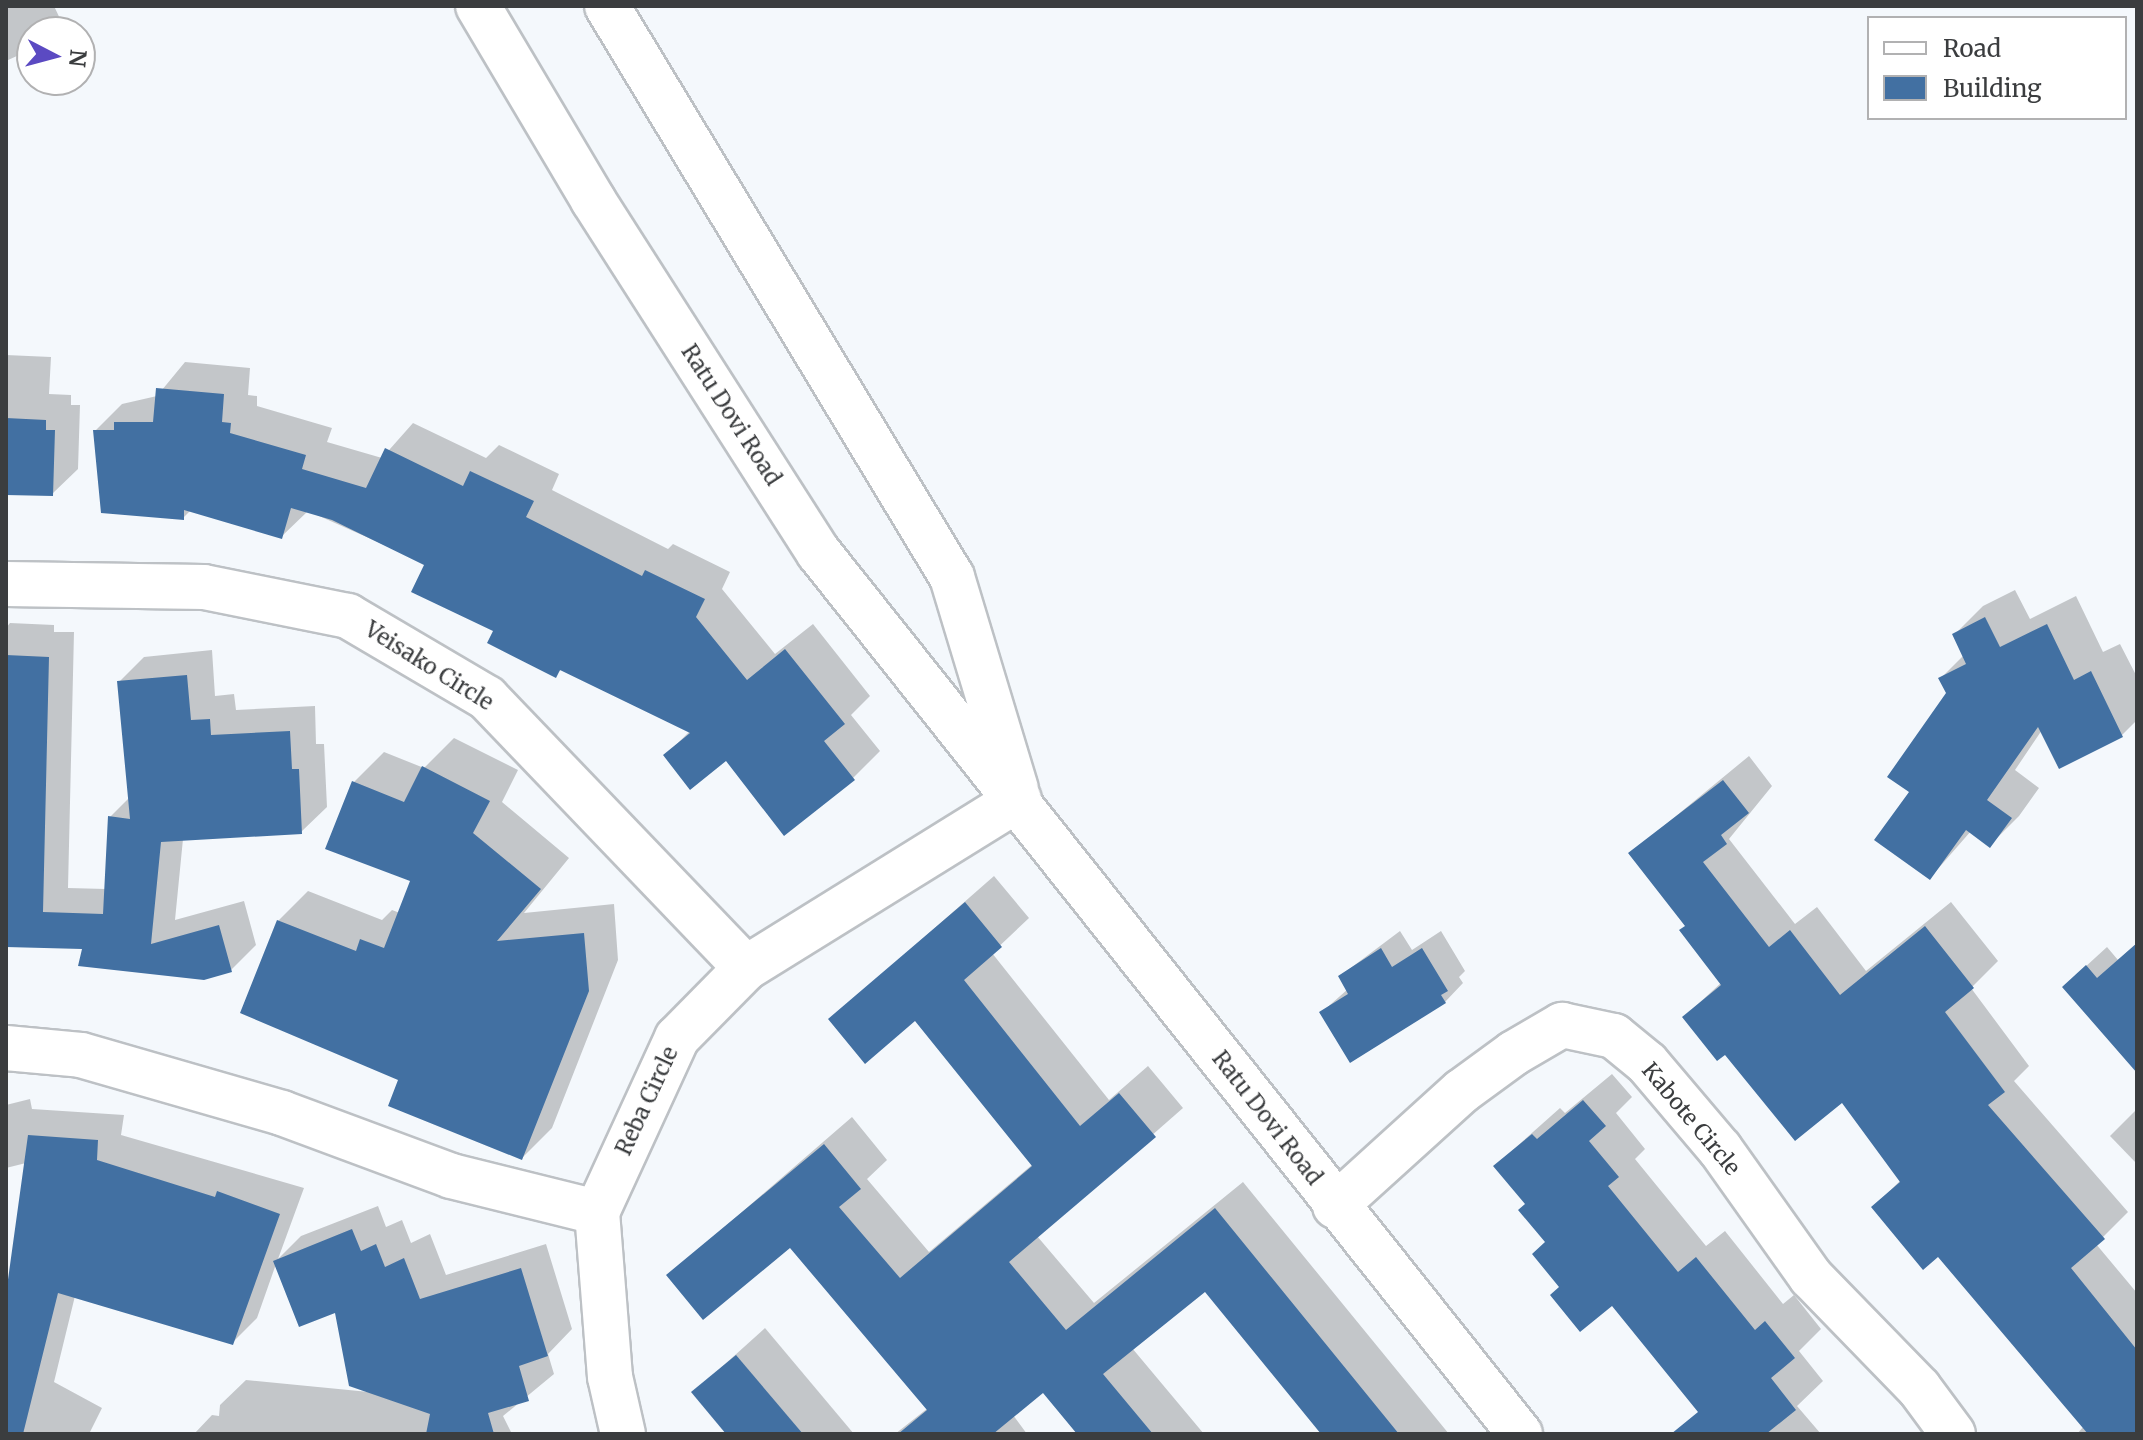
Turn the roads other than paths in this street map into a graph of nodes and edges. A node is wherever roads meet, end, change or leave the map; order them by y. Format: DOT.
graph roads {
  1 [pos="478,6"];
  2 [pos="607,6"];
  3 [pos="6,584"];
  4 [pos="1019,799"];
  5 [pos="746,968"];
  6 [pos="6,1048"];
  7 [pos="1335,1206"];
  8 [pos="597,1212"];
  9 [pos="623,1434"];
  10 [pos="1520,1434"];
  11 [pos="1953,1434"];
  1 -- 4 [label="street, Ratu Dovi Road"];
  2 -- 4 [label="street, Ratu Dovi Road"];
  3 -- 5 [label="street, Veisako Circle"];
  4 -- 5 [label="street, Reba Circle"];
  4 -- 7 [label="street, Ratu Dovi Road"];
  5 -- 8 [label="street, Reba Circle"];
  6 -- 8 [label="street"];
  7 -- 10 [label="street, Ratu Dovi Road"];
  7 -- 11 [label="street, Kabote Circle"];
  8 -- 9 [label="street, Reba Circle"];
}
